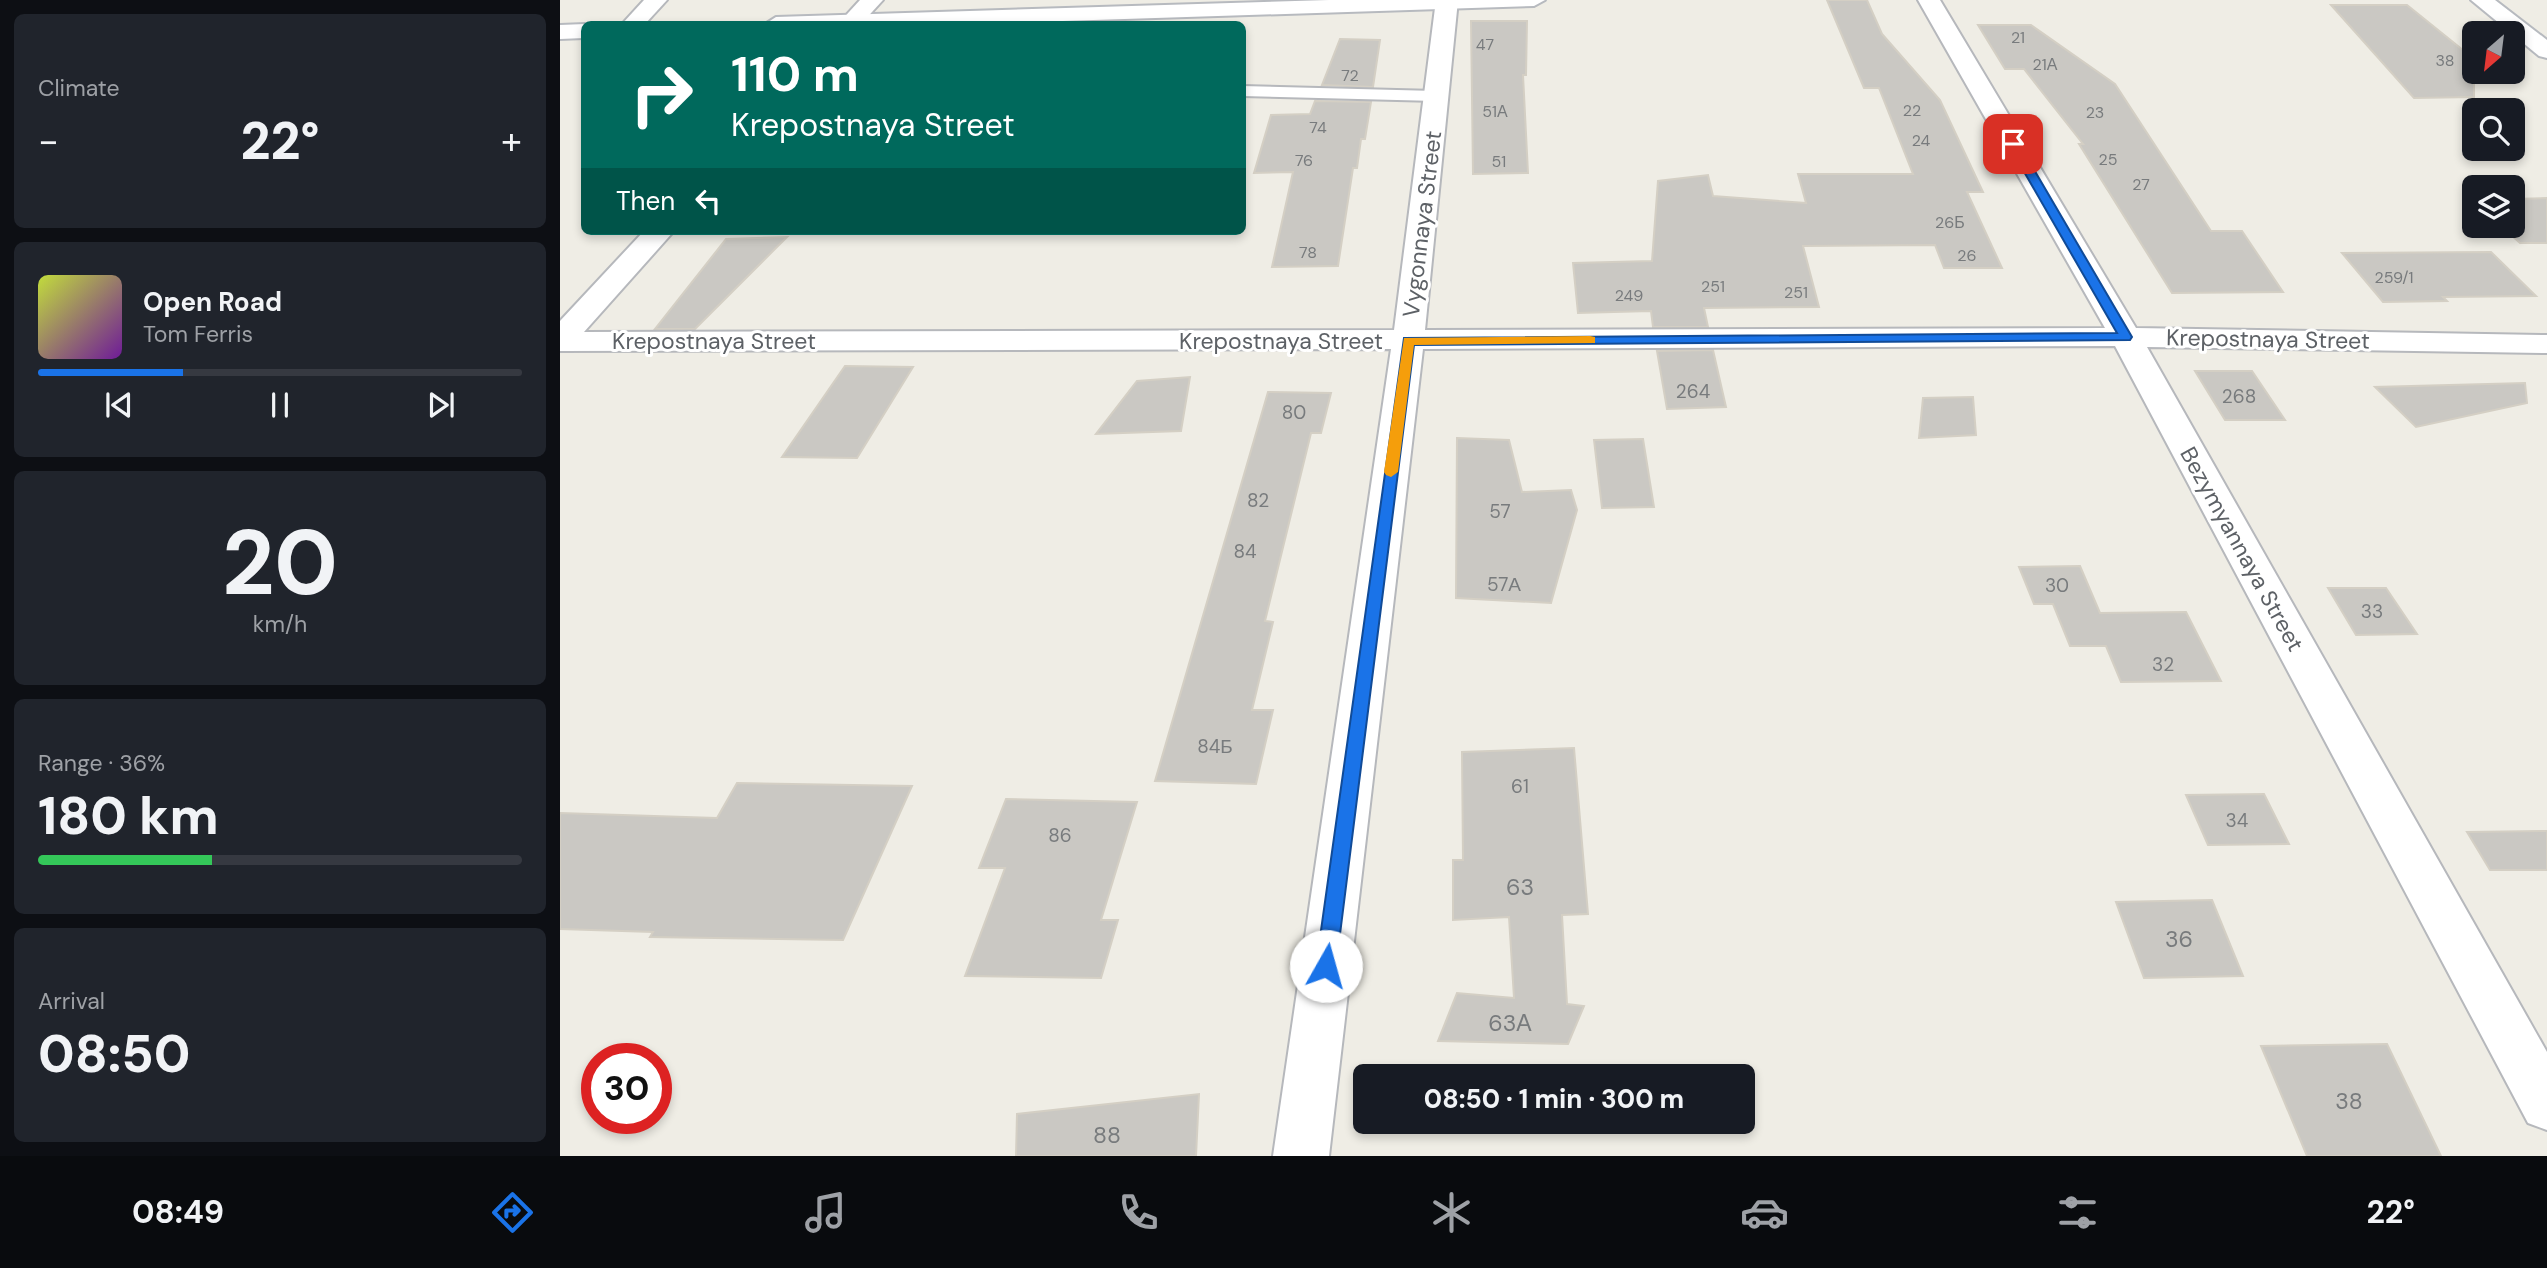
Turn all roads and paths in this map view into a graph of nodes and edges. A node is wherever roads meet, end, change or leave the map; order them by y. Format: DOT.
graph roads {
  1 [pos="656,0"];
  2 [pos="872,0"];
  3 [pos="1534,0"];
  4 [pos="1929,0"];
  5 [pos="2482,0"];
  6 [pos="1447,1"];
  7 [pos="636,21"];
  8 [pos="852,21"];
  9 [pos="904,21"];
  10 [pos="560,32"];
  11 [pos="581,32"];
  12 [pos="2547,51"];
  13 [pos="1246,92"];
  14 [pos="1436,96"];
  15 [pos="656,235"];
  16 [pos="2126,337"];
  17 [pos="560,341"];
  18 [pos="1408,341"];
  19 [pos="2547,344"];
  20 [pos="2547,1104"];
  21 [pos="1301,1156"];
  1 -- 7 [label="street"];
  2 -- 8 [label="street"];
  3 -- 6 [label="street"];
  4 -- 16 [label="street, Bezymyannaya Street"];
  5 -- 12 [label="street"];
  6 -- 9 [label="street"];
  6 -- 14 [label="street, Vygonnaya Street"];
  10 -- 11 [label="street"];
  13 -- 14 [label="lane"];
  14 -- 18 [label="street, Vygonnaya Street"];
  15 -- 17 [label="street"];
  16 -- 18 [label="street, Krepostnaya Street"];
  16 -- 19 [label="street, Krepostnaya Street"];
  16 -- 20 [label="street, Bezymyannaya Street"];
  17 -- 18 [label="street, Krepostnaya Street"];
  18 -- 21 [label="street, Vygonnaya Street"];
}
